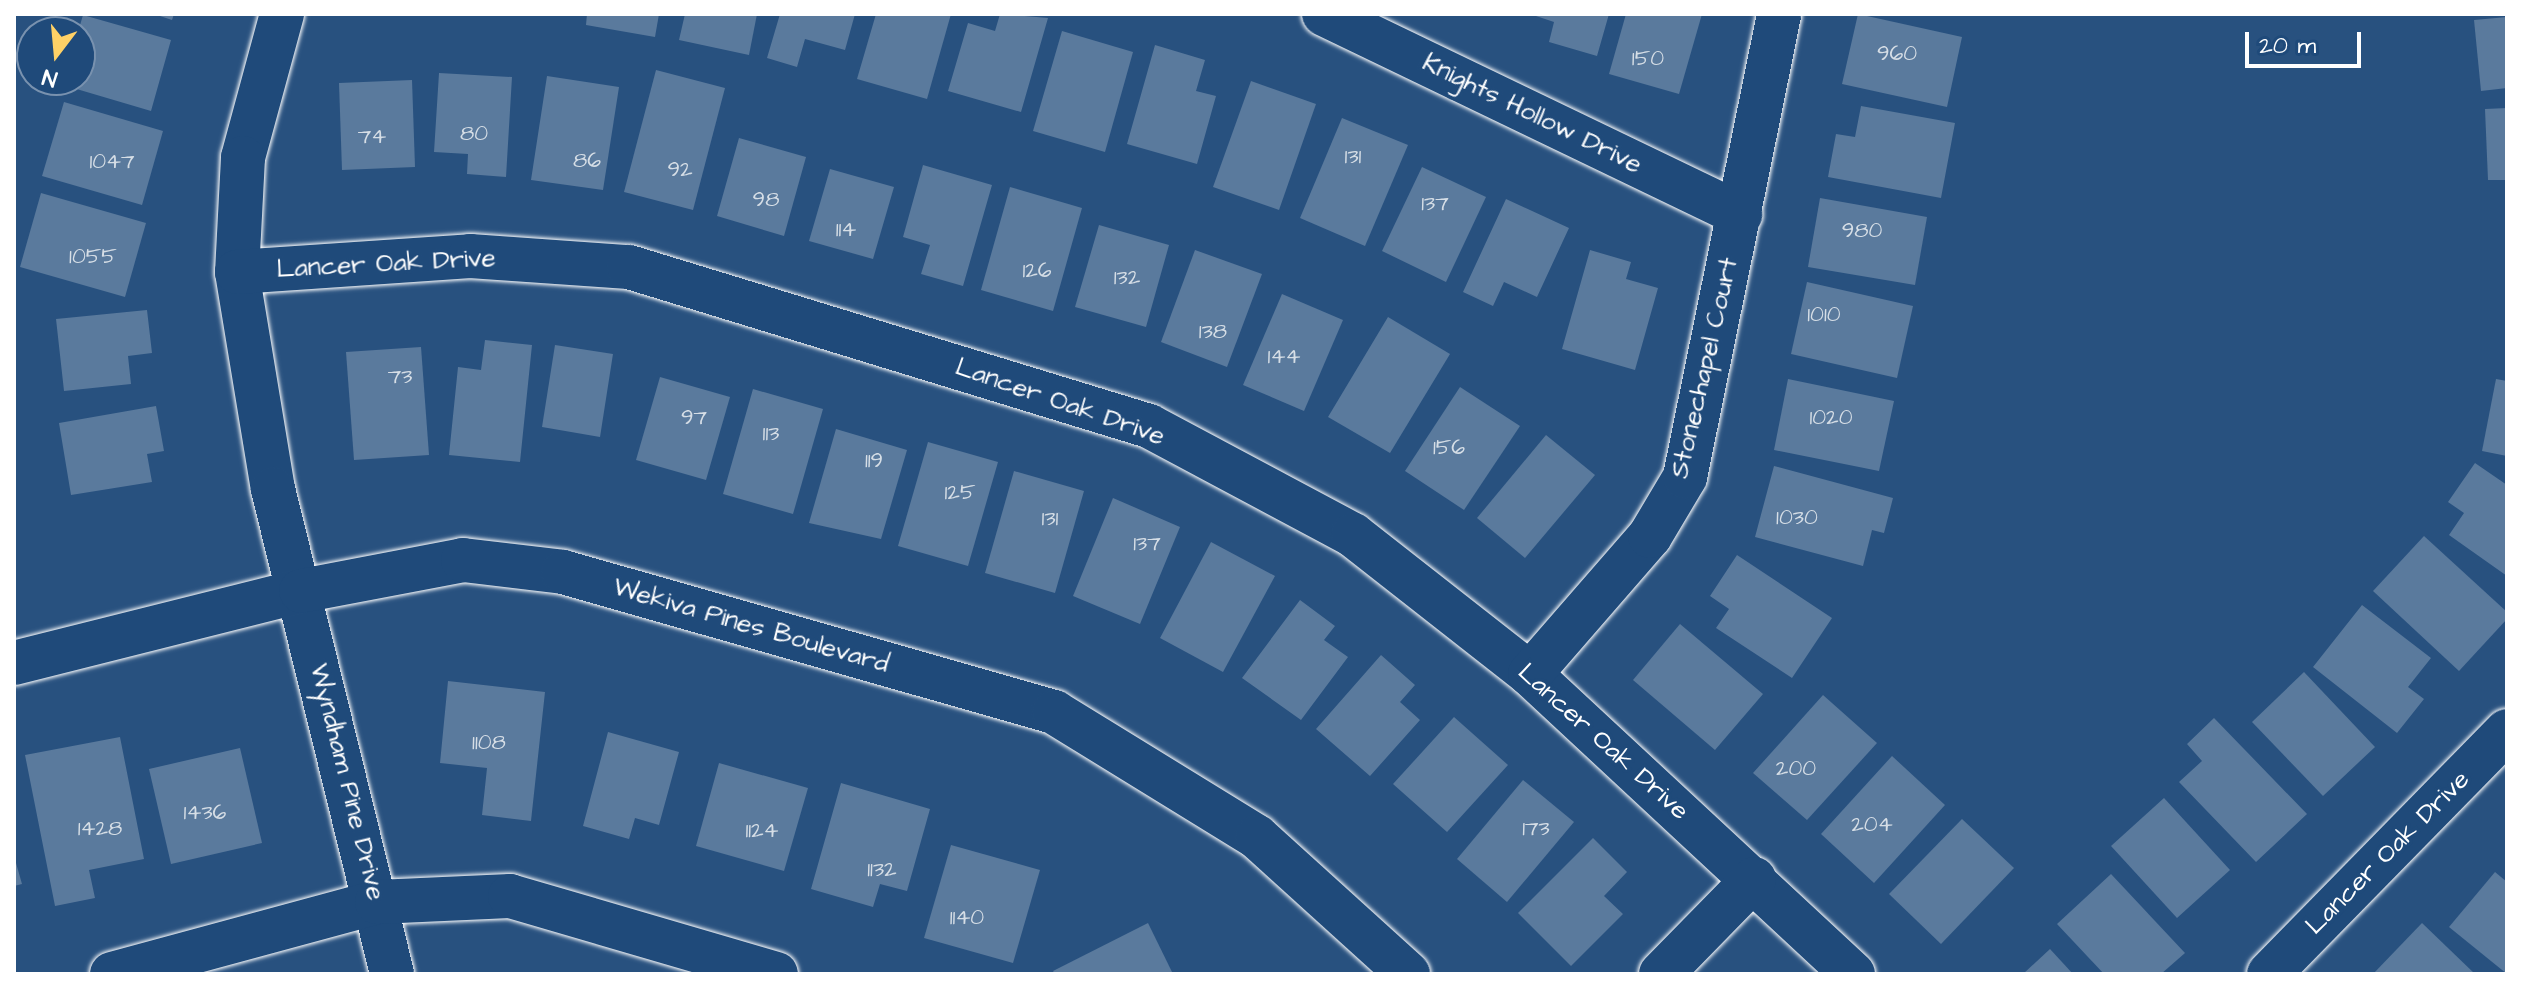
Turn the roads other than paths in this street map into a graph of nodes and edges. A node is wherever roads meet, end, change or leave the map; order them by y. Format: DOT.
graph roads {
  1 [pos="282,14"];
  2 [pos="1324,14"];
  3 [pos="1779,14"];
  4 [pos="1740,214"];
  5 [pos="237,272"];
  6 [pos="301,591"];
  7 [pos="14,663"];
  8 [pos="1530,674"];
  9 [pos="2507,731"];
  10 [pos="1754,879"];
  11 [pos="377,902"];
  12 [pos="112,974"];
  13 [pos="392,974"];
  14 [pos="776,974"];
  15 [pos="1408,974"];
  16 [pos="1661,974"];
  17 [pos="1853,974"];
  18 [pos="2269,974"];
  1 -- 5 [label="street, Wyndham Pine Drive"];
  2 -- 4 [label="street, Knights Hollow Drive"];
  3 -- 4 [label="street, Stonechapel Court"];
  4 -- 8 [label="street, Stonechapel Court"];
  5 -- 6 [label="street, Wyndham Pine Drive"];
  5 -- 8 [label="street, Lancer Oak Drive"];
  6 -- 7 [label="street, Wekiva Pines Boulevard"];
  6 -- 11 [label="street, Wyndham Pine Drive"];
  6 -- 15 [label="street, Wekiva Pines Boulevard"];
  8 -- 10 [label="street, Lancer Oak Drive"];
  9 -- 18 [label="street, Lancer Oak Drive"];
  10 -- 16 [label="street"];
  10 -- 17 [label="street, Lancer Oak Drive"];
  11 -- 12 [label="street"];
  11 -- 13 [label="street, Wyndham Pine Drive"];
  11 -- 14 [label="street"];
}
